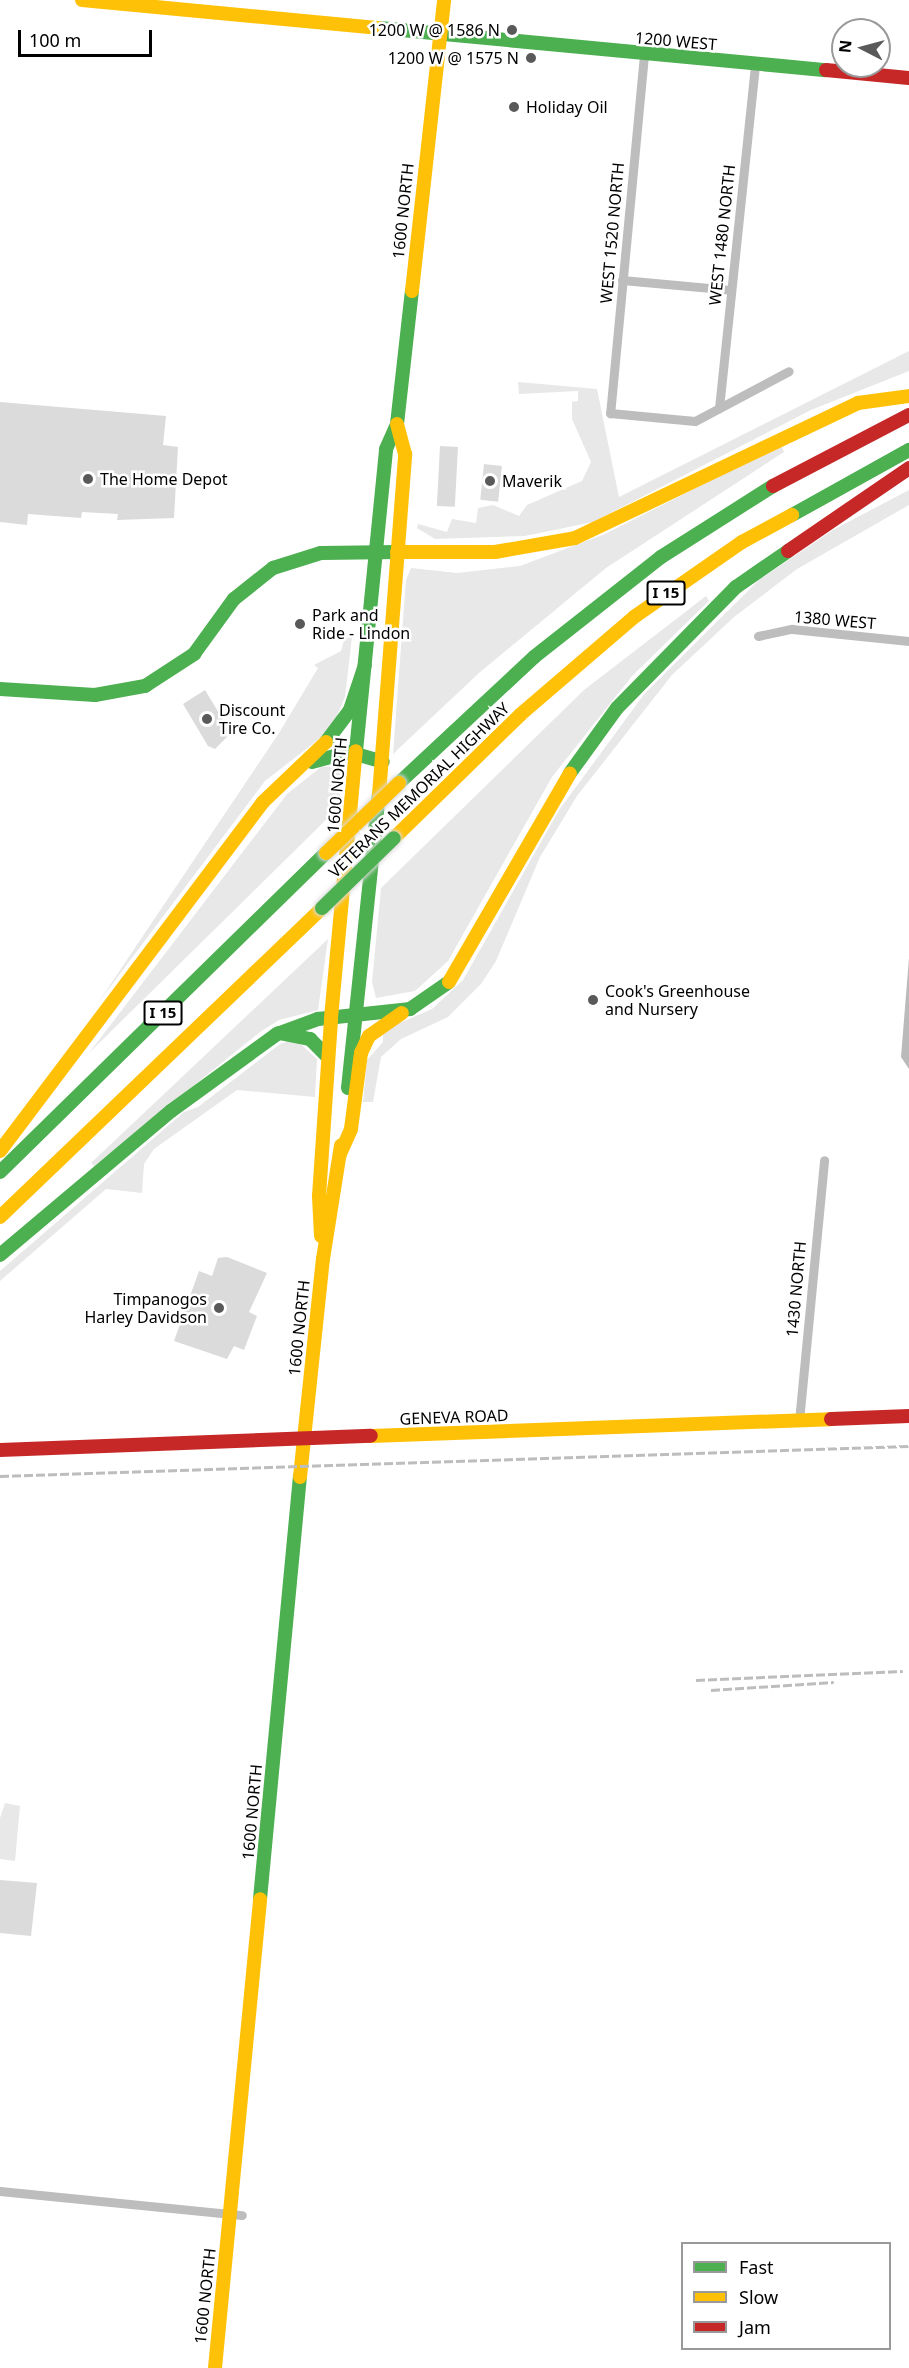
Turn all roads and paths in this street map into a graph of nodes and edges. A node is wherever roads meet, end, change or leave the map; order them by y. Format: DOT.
graph roads {
  1 [pos="82,0"];
  2 [pos="444,0"];
  3 [pos="181,5"];
  4 [pos="441,35"];
  5 [pos="644,55"];
  6 [pos="755,65"];
  7 [pos="909,78"];
  8 [pos="622,280"];
  9 [pos="731,290"];
  10 [pos="789,371"];
  11 [pos="909,396"];
  12 [pos="719,408"];
  13 [pos="909,415"];
  14 [pos="398,424"];
  15 [pos="909,450"];
  16 [pos="909,468"];
  17 [pos="374,552"];
  18 [pos="397,552"];
  19 [pos="758,636"];
  20 [pos="909,641"];
  21 [pos="365,664"];
  22 [pos="0,689"];
  23 [pos="357,754"];
  24 [pos="383,762"];
  25 [pos="294,770"];
  26 [pos="410,1009"];
  27 [pos="356,1016"];
  28 [pos="331,1018"];
  29 [pos="277,1034"];
  30 [pos="328,1057"];
  31 [pos="0,1151"];
  32 [pos="340,1154"];
  33 [pos="824,1160"];
  34 [pos="0,1172"];
  35 [pos="0,1217"];
  36 [pos="0,1255"];
  37 [pos="323,1259"];
  38 [pos="909,1416"];
  39 [pos="799,1420"];
  40 [pos="304,1440"];
  41 [pos="0,1450"];
  42 [pos="0,2191"];
  43 [pos="236,2214"];
  44 [pos="214,2368"];
  1 -- 3 [label="main road, 1200 WEST"];
  2 -- 4 [label="main road, 1600 NORTH"];
  3 -- 4 [label="main road, 1200 WEST"];
  4 -- 5 [label="main road, 1200 WEST"];
  4 -- 14 [label="main road, 1600 NORTH"];
  5 -- 6 [label="main road, 1200 WEST"];
  5 -- 8 [label="street, WEST 1520 NORTH"];
  6 -- 7 [label="main road, 1200 WEST"];
  6 -- 9 [label="street, WEST 1480 NORTH"];
  8 -- 9 [label="street"];
  8 -- 12 [label="street, WEST 1520 NORTH"];
  9 -- 12 [label="street, WEST 1480 NORTH"];
  10 -- 12 [label="street"];
  11 -- 18 [label="main road"];
  13 -- 34 [label="main road, VETERANS MEMORIAL HIGHWAY / I 15, bridge"];
  14 -- 17 [label="main road, 1600 NORTH"];
  14 -- 18 [label="main road, 1600 NORTH"];
  15 -- 35 [label="main road, VETERANS MEMORIAL HIGHWAY / I 15, bridge"];
  16 -- 26 [label="main road"];
  17 -- 18 [label="main road"];
  17 -- 21 [label="main road, 1600 NORTH"];
  17 -- 22 [label="main road"];
  18 -- 24 [label="main road, 1600 NORTH"];
  19 -- 20 [label="street, 1380 WEST"];
  21 -- 23 [label="main road, 1600 NORTH"];
  21 -- 25 [label="main road"];
  23 -- 24 [label="main road"];
  23 -- 25 [label="main road"];
  23 -- 28 [label="main road, 1600 NORTH"];
  24 -- 27 [label="main road, 1600 NORTH"];
  25 -- 31 [label="main road"];
  26 -- 27 [label="main road"];
  26 -- 32 [label="main road"];
  27 -- 28 [label="main road"];
  27 -- 32 [label="main road, 1600 NORTH"];
  28 -- 29 [label="main road"];
  28 -- 30 [label="main road, 1600 NORTH"];
  29 -- 30 [label="main road"];
  29 -- 36 [label="main road"];
  30 -- 37 [label="main road, 1600 NORTH"];
  32 -- 37 [label="main road, 1600 NORTH"];
  33 -- 39 [label="street, 1430 NORTH"];
  37 -- 40 [label="main road, 1600 NORTH"];
  38 -- 39 [label="main road, GENEVA ROAD"];
  39 -- 40 [label="main road, GENEVA ROAD"];
  40 -- 41 [label="main road, GENEVA ROAD"];
  40 -- 43 [label="main road, 1600 NORTH"];
  42 -- 43 [label="street"];
  43 -- 44 [label="main road, 1600 NORTH"];
}
